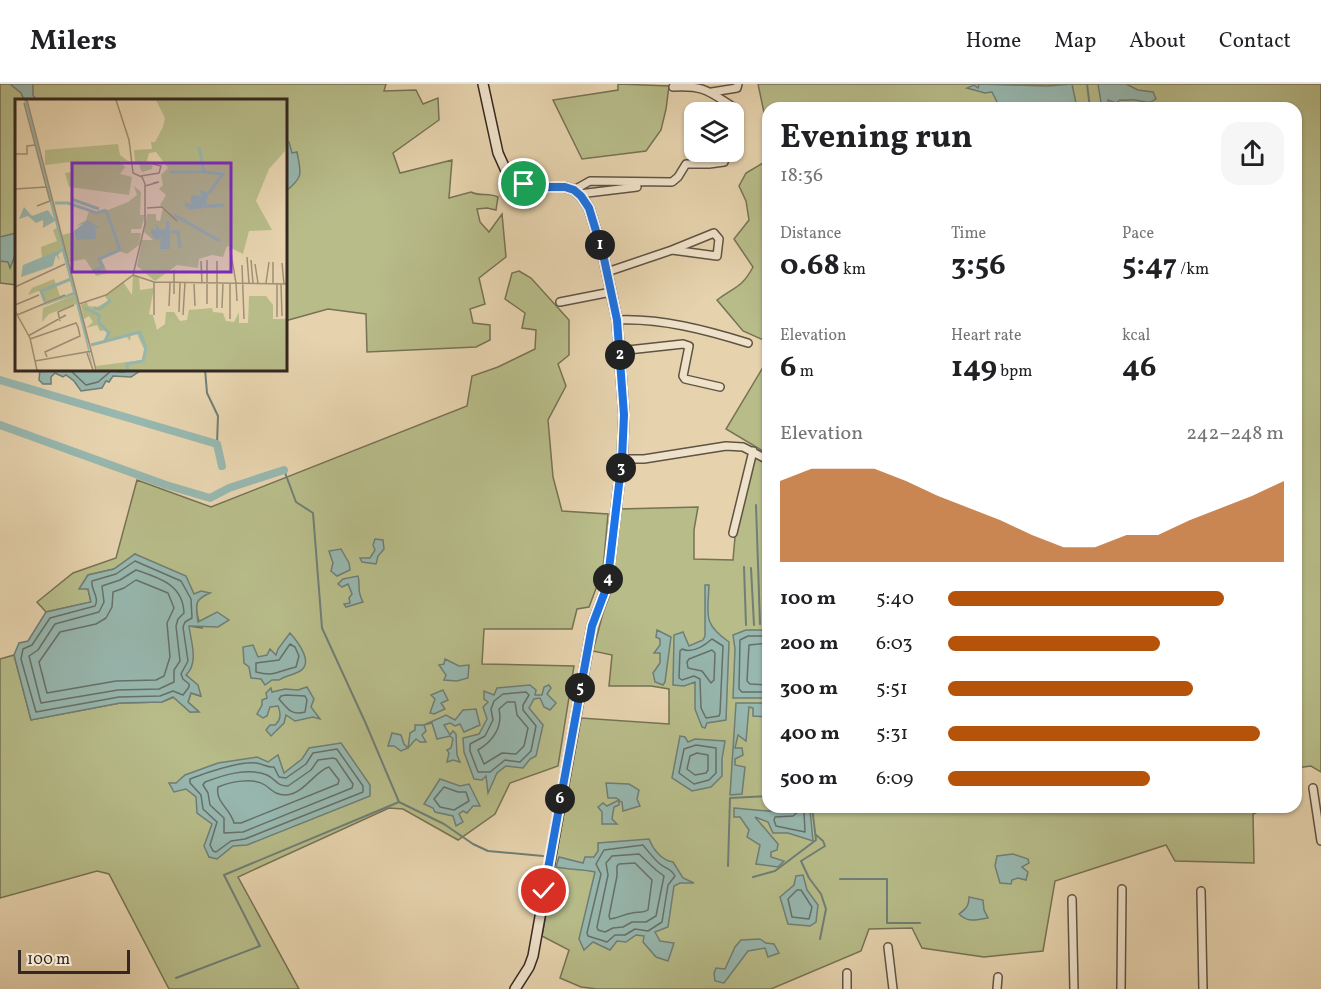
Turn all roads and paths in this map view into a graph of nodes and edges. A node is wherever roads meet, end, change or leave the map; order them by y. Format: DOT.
graph roads {
  1 [pos="483,84"];
  2 [pos="738,84"];
  3 [pos="673,87"];
  4 [pos="712,92"];
  5 [pos="726,102"];
  6 [pos="723,162"];
  7 [pos="637,187"];
  8 [pos="576,192"];
  9 [pos="672,250"];
  10 [pos="607,272"];
  11 [pos="611,292"];
  12 [pos="560,302"];
  13 [pos="617,320"];
  14 [pos="748,344"];
  15 [pos="619,351"];
  16 [pos="720,387"];
  17 [pos="753,451"];
  18 [pos="762,456"];
  19 [pos="622,459"];
  20 [pos="733,533"];
  21 [pos="1313,788"];
  22 [pos="1321,841"];
  23 [pos="1122,889"];
  24 [pos="1201,891"];
  25 [pos="1072,899"];
  26 [pos="888,947"];
  27 [pos="847,973"];
  28 [pos="998,976"];
  29 [pos="515,989"];
  30 [pos="847,989"];
  31 [pos="893,989"];
  32 [pos="997,989"];
  33 [pos="1074,989"];
  34 [pos="1121,989"];
  35 [pos="1203,989"];
  1 -- 8 [label="main road"];
  2 -- 4 [label="street"];
  3 -- 4 [label="street"];
  4 -- 5 [label="street"];
  6 -- 8 [label="street"];
  7 -- 8 [label="street"];
  8 -- 10 [label="main road"];
  9 -- 9 [label="street"];
  9 -- 10 [label="street"];
  10 -- 11 [label="main road"];
  11 -- 12 [label="street"];
  11 -- 13 [label="main road"];
  13 -- 14 [label="street"];
  13 -- 15 [label="main road"];
  15 -- 16 [label="street"];
  15 -- 19 [label="main road"];
  17 -- 18 [label="street"];
  17 -- 19 [label="street"];
  17 -- 20 [label="street"];
  19 -- 29 [label="main road"];
  21 -- 22 [label="street"];
  23 -- 34 [label="street"];
  24 -- 35 [label="street"];
  25 -- 33 [label="street"];
  26 -- 31 [label="street"];
  27 -- 30 [label="street"];
  28 -- 32 [label="street"];
}
